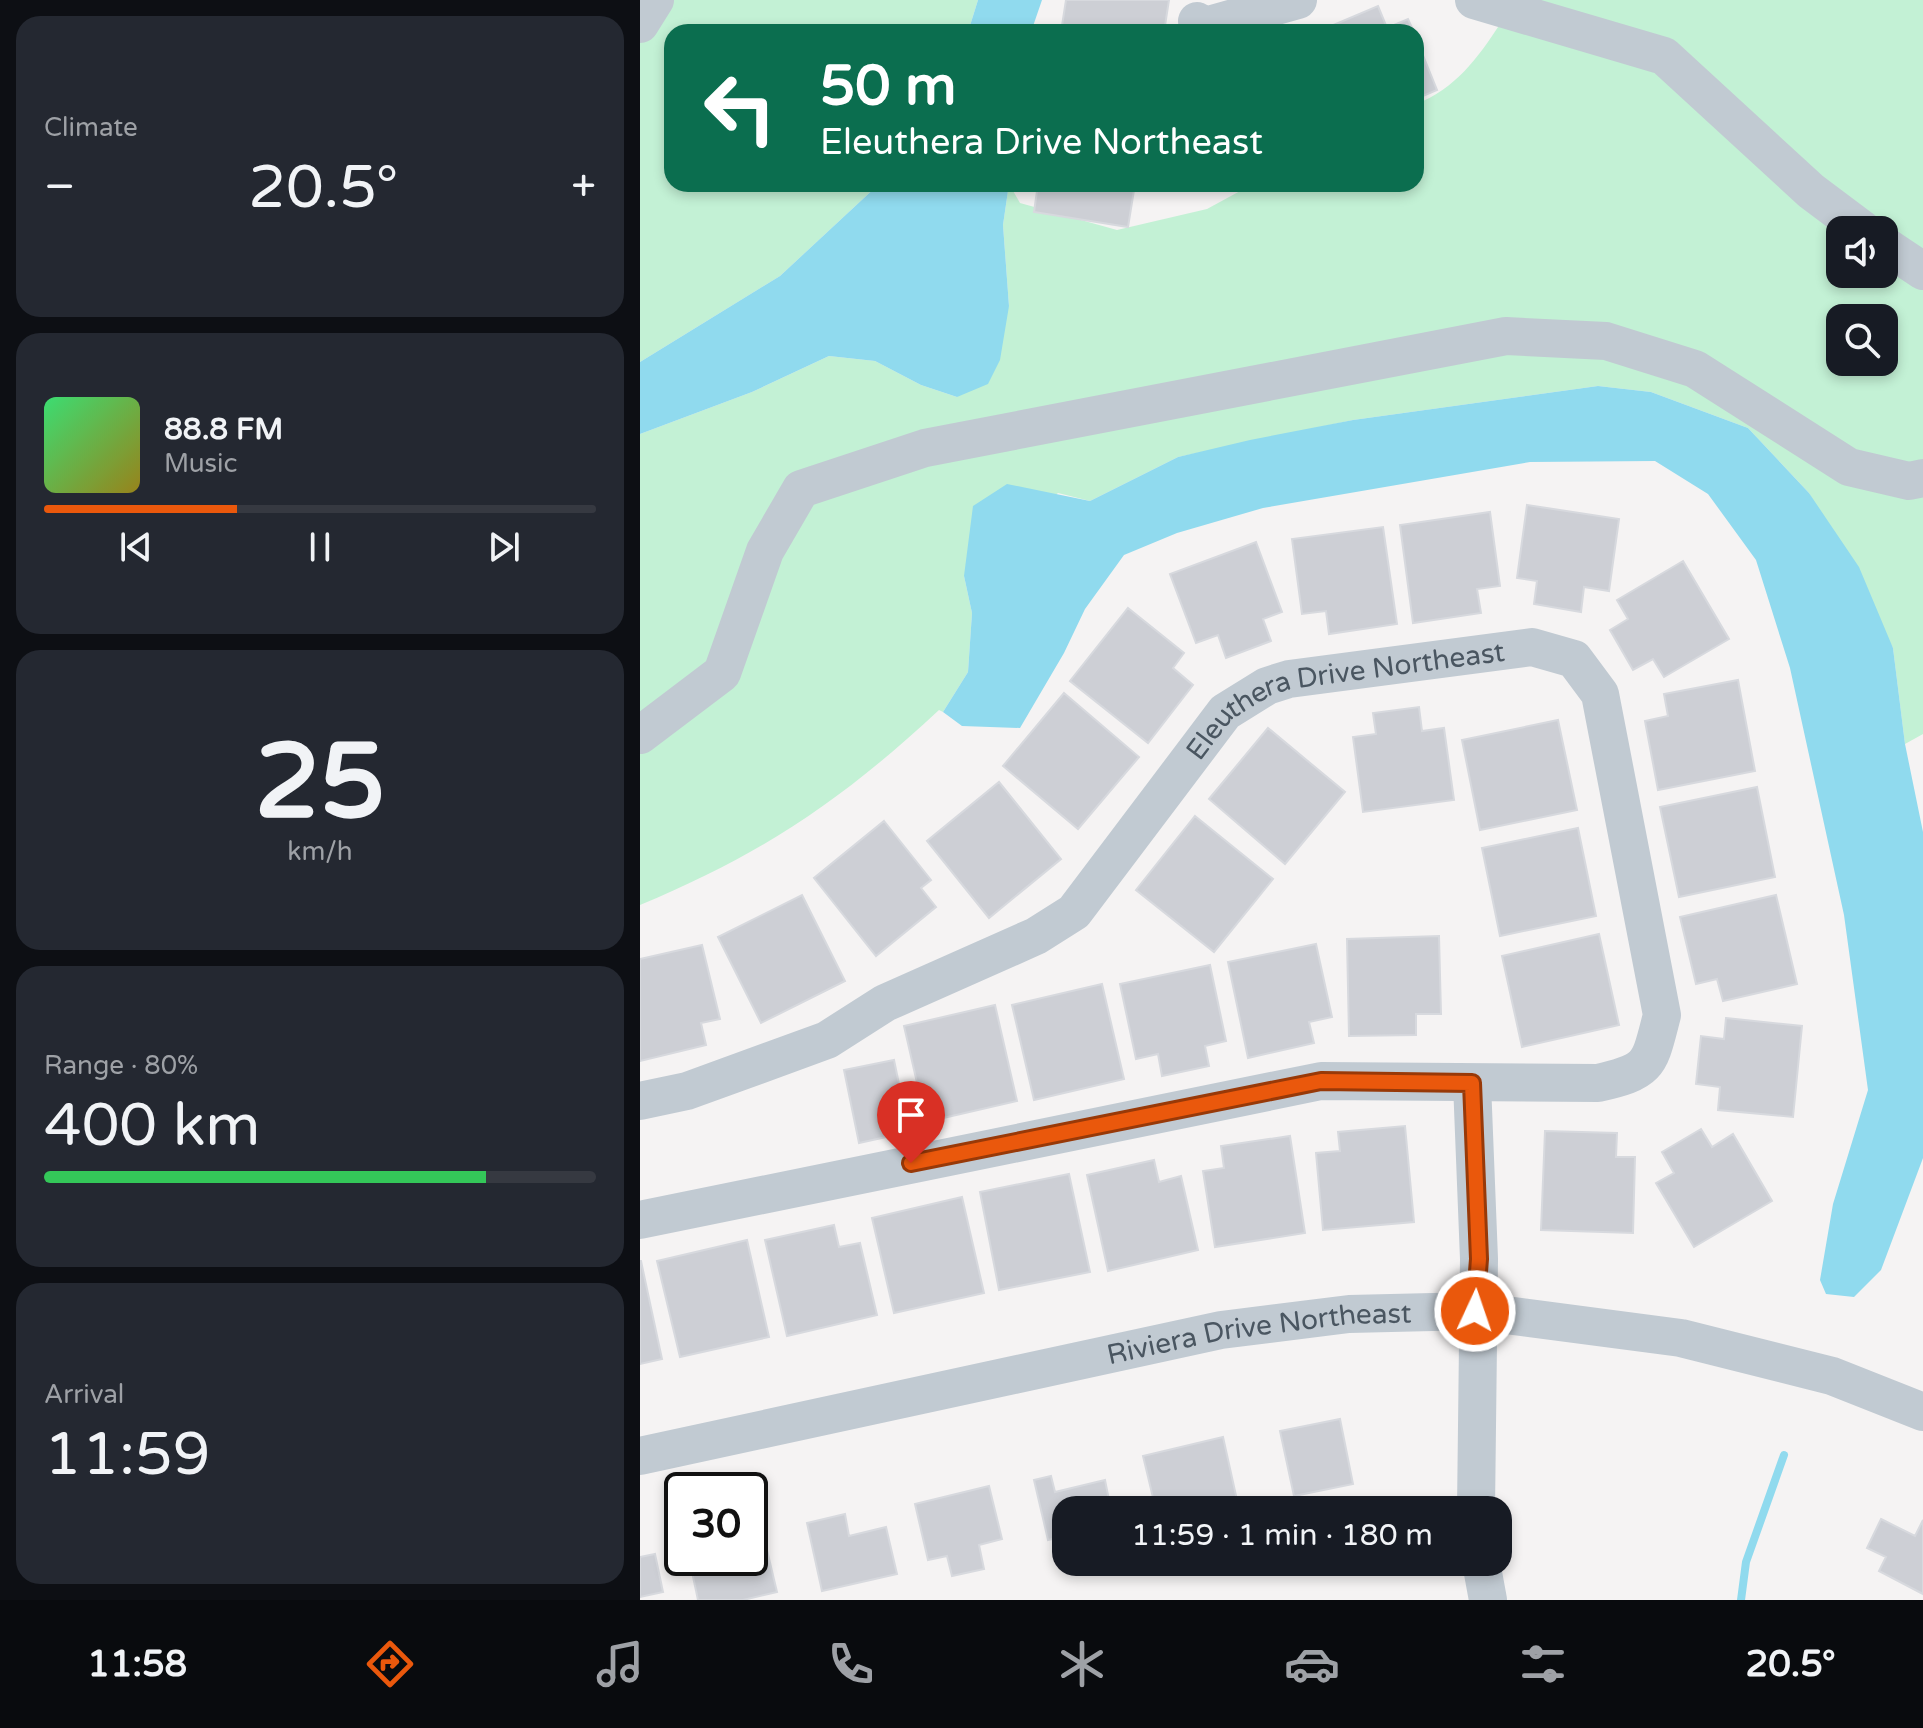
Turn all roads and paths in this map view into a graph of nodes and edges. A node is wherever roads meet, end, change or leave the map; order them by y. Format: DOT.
graph roads {
  1 [pos="655,0"];
  2 [pos="1298,0"];
  3 [pos="1474,0"];
  4 [pos="640,24"];
  5 [pos="1212,24"];
  6 [pos="1844,216"];
  7 [pos="1898,254"];
  8 [pos="1923,271"];
  9 [pos="1923,478"];
  10 [pos="640,735"];
  11 [pos="1472,1083"];
  12 [pos="640,1101"];
  13 [pos="640,1220"];
  14 [pos="1475,1311"];
  15 [pos="1923,1412"];
  16 [pos="640,1456"];
  17 [pos="1476,1496"];
  18 [pos="1484,1576"];
  19 [pos="1488,1600"];
  1 -- 4 [label="street"];
  2 -- 5 [label="street"];
  3 -- 6 [label="street"];
  7 -- 8 [label="street"];
  9 -- 10 [label="street"];
  11 -- 12 [label="street, Eleuthera Drive Northeast"];
  11 -- 13 [label="street, Eleuthera Drive Northeast"];
  11 -- 14 [label="street"];
  14 -- 15 [label="street, Riviera Drive Northeast"];
  14 -- 16 [label="street, Riviera Drive Northeast"];
  14 -- 17 [label="street"];
  18 -- 19 [label="street"];
}
